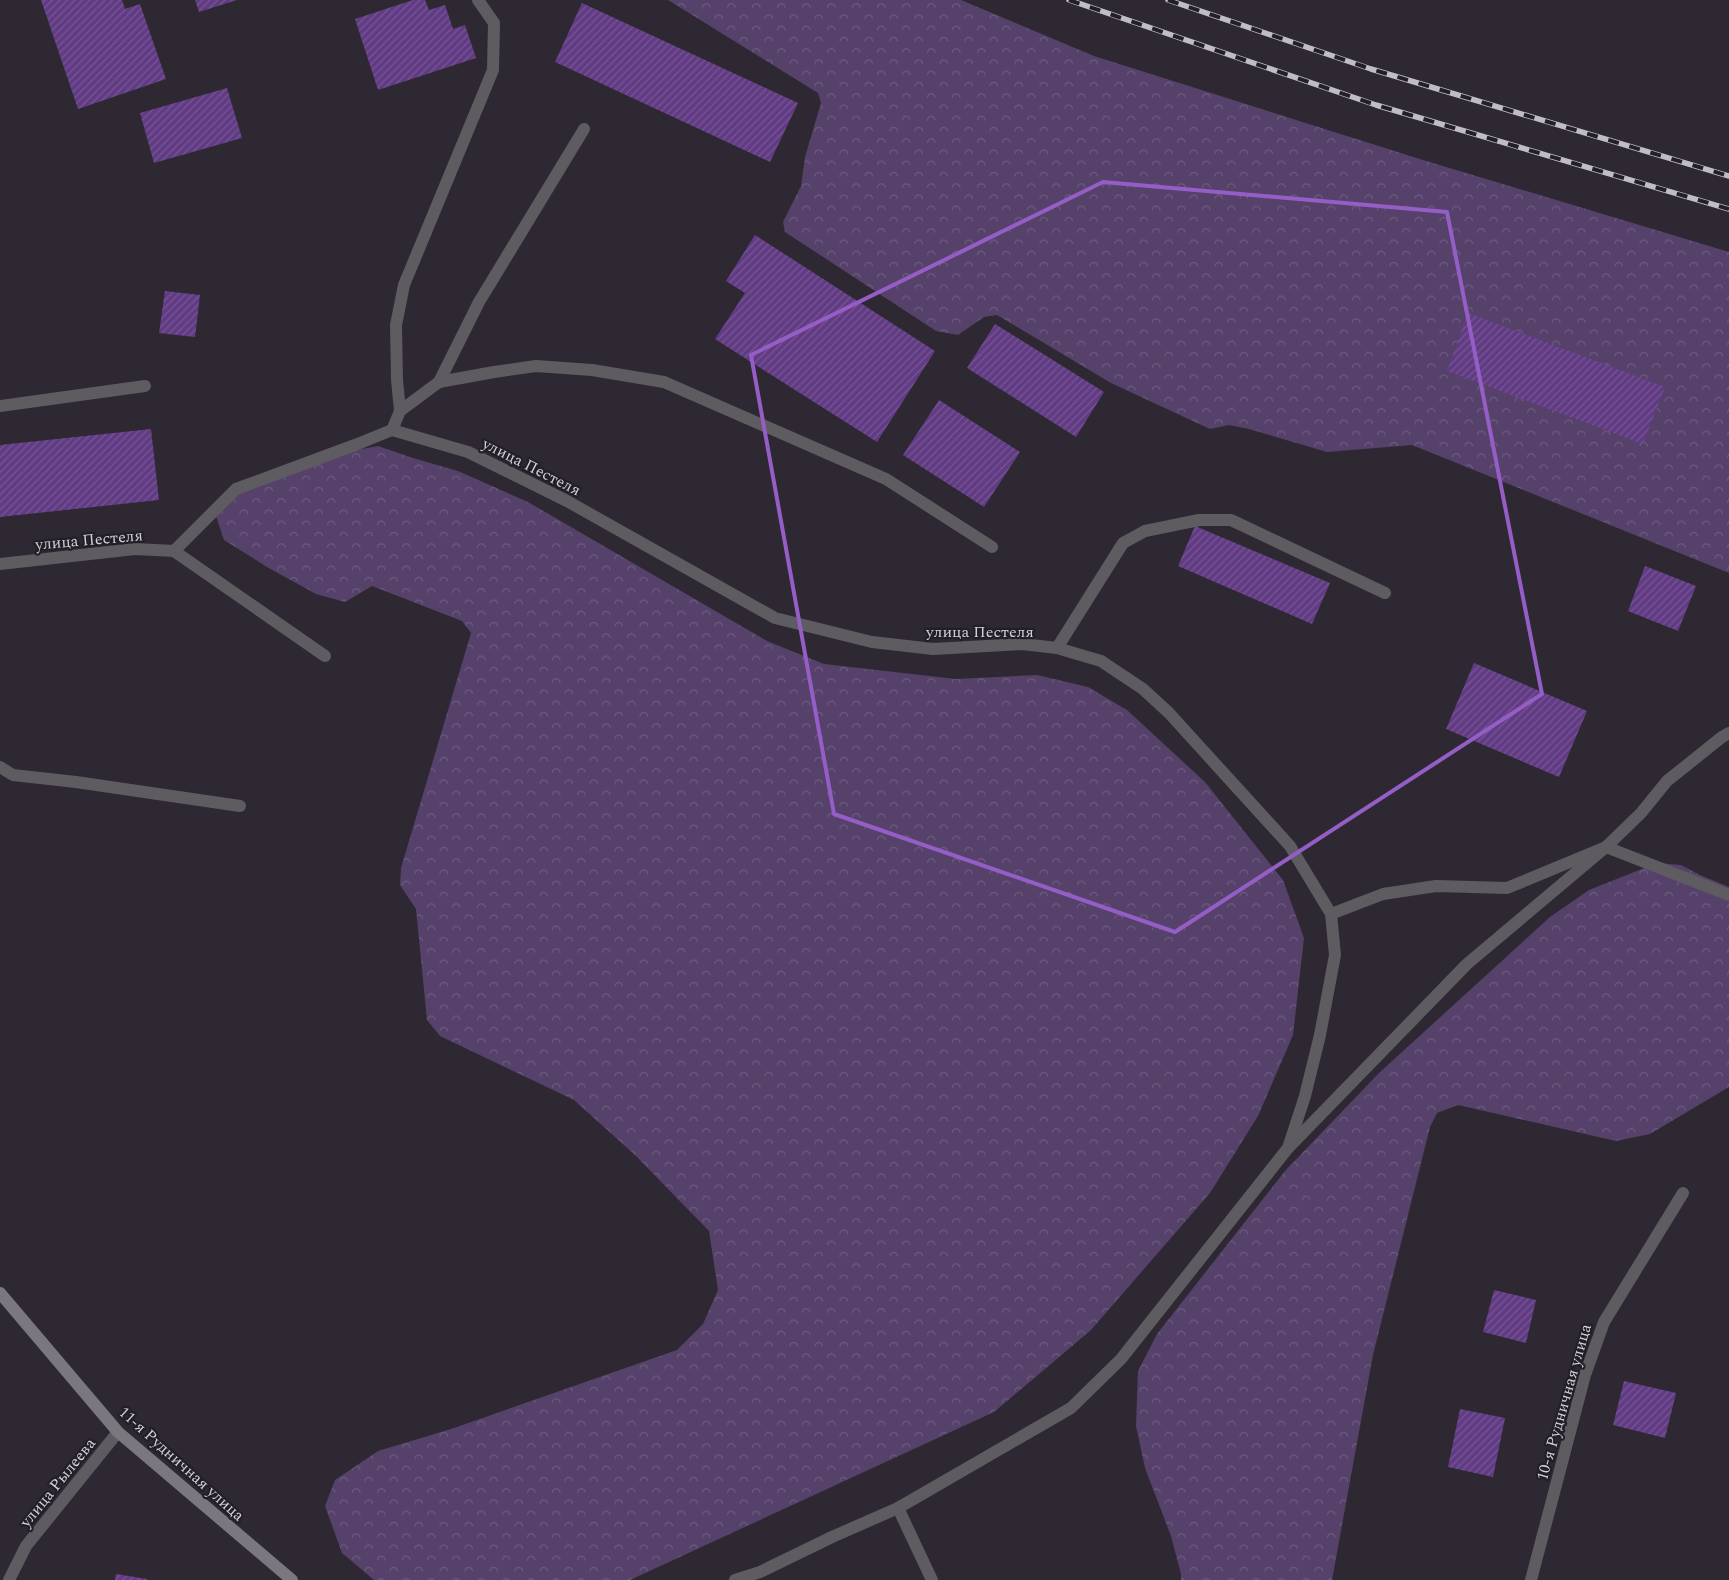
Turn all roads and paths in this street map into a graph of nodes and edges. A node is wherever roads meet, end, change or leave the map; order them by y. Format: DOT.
graph roads {
  1 [pos="478,0"];
  2 [pos="584,129"];
  3 [pos="439,382"];
  4 [pos="145,386"];
  5 [pos="0,406"];
  6 [pos="400,412"];
  7 [pos="392,430"];
  8 [pos="992,547"];
  9 [pos="174,551"];
  10 [pos="0,564"];
  11 [pos="1385,593"];
  12 [pos="1057,648"];
  13 [pos="325,656"];
  14 [pos="1729,733"];
  15 [pos="0,767"];
  16 [pos="240,806"];
  17 [pos="1606,847"];
  18 [pos="1729,895"];
  19 [pos="1331,914"];
  20 [pos="1288,1148"];
  21 [pos="1683,1193"];
  22 [pos="0,1293"];
  23 [pos="118,1432"];
  24 [pos="898,1508"];
  25 [pos="10,1580"];
  26 [pos="292,1580"];
  27 [pos="734,1580"];
  28 [pos="932,1580"];
  29 [pos="1531,1580"];
  1 -- 6 [label="street"];
  2 -- 3 [label="street"];
  3 -- 6 [label="street"];
  3 -- 8 [label="street"];
  4 -- 5 [label="street"];
  6 -- 7 [label="street"];
  7 -- 9 [label="street"];
  7 -- 12 [label="street, улица Пестеля"];
  9 -- 10 [label="street, улица Пестеля"];
  9 -- 13 [label="street"];
  11 -- 12 [label="street"];
  12 -- 19 [label="street, улица Пестеля"];
  14 -- 17 [label="street"];
  15 -- 16 [label="street"];
  17 -- 18 [label="street"];
  17 -- 19 [label="street"];
  17 -- 20 [label="street"];
  19 -- 20 [label="street"];
  20 -- 24 [label="street"];
  21 -- 29 [label="street, 10-я Рудничная улица"];
  22 -- 23 [label="main road, 11-я Рудничная улица"];
  23 -- 25 [label="street, улица Рылеева"];
  23 -- 26 [label="main road, 11-я Рудничная улица"];
  24 -- 27 [label="street"];
  24 -- 28 [label="street"];
}
